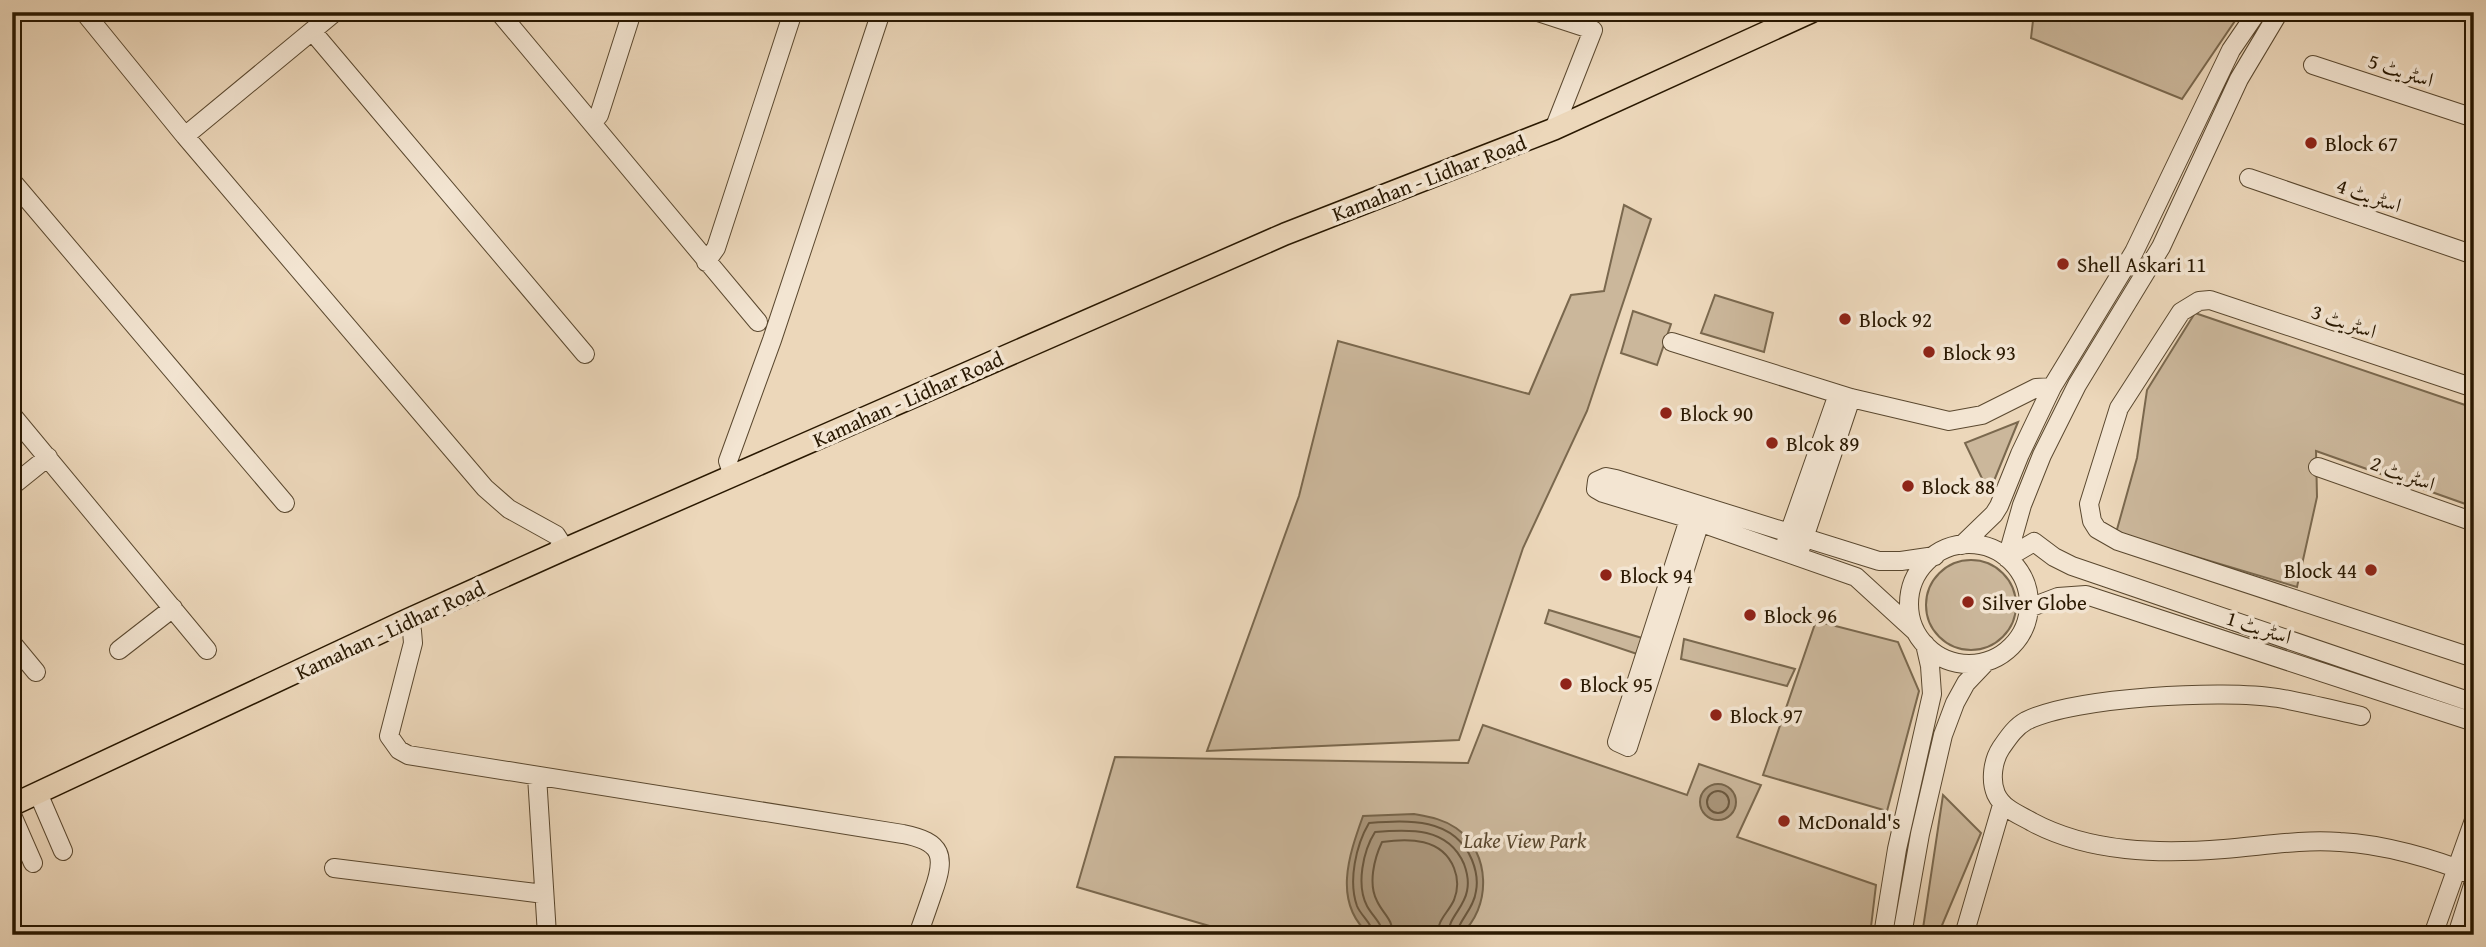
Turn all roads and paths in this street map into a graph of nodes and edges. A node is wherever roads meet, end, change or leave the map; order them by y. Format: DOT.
graph roads {
  1 [pos="84,12"];
  2 [pos="335,12"];
  3 [pos="499,12"];
  4 [pos="632,12"];
  5 [pos="793,12"];
  6 [pos="881,12"];
  7 [pos="1538,12"];
  8 [pos="1599,12"];
  9 [pos="1811,12"];
  10 [pos="2257,12"];
  11 [pos="2278,12"];
  12 [pos="1593,30"];
  13 [pos="312,31"];
  14 [pos="2313,65"];
  15 [pos="2204,109"];
  16 [pos="2221,116"];
  17 [pos="2474,118"];
  18 [pos="592,123"];
  19 [pos="1554,129"];
  20 [pos="185,136"];
  21 [pos="2249,178"];
  22 [pos="12,181"];
  23 [pos="2474,255"];
  24 [pos="706,262"];
  25 [pos="758,322"];
  26 [pos="1672,342"];
  27 [pos="585,354"];
  28 [pos="2052,387"];
  29 [pos="2474,388"];
  30 [pos="1845,396"];
  31 [pos="12,415"];
  32 [pos="48,457"];
  33 [pos="2318,467"];
  34 [pos="733,476"];
  35 [pos="12,486"];
  36 [pos="285,503"];
  37 [pos="1704,506"];
  38 [pos="1694,522"];
  39 [pos="2474,522"];
  40 [pos="1796,536"];
  41 [pos="1962,545"];
  42 [pos="565,549"];
  43 [pos="1790,554"];
  44 [pos="1935,556"];
  45 [pos="2007,558"];
  46 [pos="173,608"];
  47 [pos="2029,608"];
  48 [pos="407,620"];
  49 [pos="1920,638"];
  50 [pos="1656,642"];
  51 [pos="12,643"];
  52 [pos="119,650"];
  53 [pos="207,650"];
  54 [pos="2474,658"];
  55 [pos="1986,662"];
  56 [pos="36,672"];
  57 [pos="2474,703"];
  58 [pos="2361,716"];
  59 [pos="2474,722"];
  60 [pos="537,776"];
  61 [pos="38,793"];
  62 [pos="12,805"];
  63 [pos="2002,805"];
  64 [pos="12,815"];
  65 [pos="2474,820"];
  66 [pos="63,851"];
  67 [pos="33,863"];
  68 [pos="334,868"];
  69 [pos="2466,872"];
  70 [pos="2474,883"];
  71 [pos="544,894"];
  72 [pos="1969,933"];
  73 [pos="547,935"];
  74 [pos="918,935"];
  75 [pos="1883,935"];
  76 [pos="1902,935"];
  77 [pos="2434,935"];
  78 [pos="2457,935"];
  1 -- 20 [label="street"];
  2 -- 13 [label="street"];
  3 -- 18 [label="street"];
  4 -- 18 [label="street"];
  5 -- 24 [label="street"];
  6 -- 34 [label="street"];
  7 -- 12 [label="street"];
  8 -- 12 [label="street"];
  9 -- 19 [label="main road, Kamahan - Lidhar Road"];
  10 -- 15 [label="street"];
  11 -- 16 [label="street"];
  12 -- 19 [label="street"];
  13 -- 20 [label="street"];
  13 -- 27 [label="street"];
  14 -- 17 [label="street, اسٹریٹ 5"];
  15 -- 16 [label="street"];
  15 -- 28 [label="street"];
  16 -- 45 [label="street"];
  18 -- 24 [label="street"];
  19 -- 34 [label="main road, Kamahan - Lidhar Road"];
  20 -- 42 [label="street"];
  21 -- 23 [label="street, اسٹریٹ 4"];
  22 -- 36 [label="street"];
  24 -- 25 [label="street"];
  26 -- 30 [label="street"];
  28 -- 30 [label="street"];
  28 -- 41 [label="street"];
  29 -- 54 [label="street, اسٹریٹ 3"];
  30 -- 40 [label="street"];
  31 -- 32 [label="street"];
  32 -- 35 [label="street"];
  32 -- 46 [label="street"];
  33 -- 39 [label="street, اسٹریٹ 2"];
  34 -- 42 [label="main road, Kamahan - Lidhar Road"];
  37 -- 38 [label="street"];
  37 -- 38 [label="street"];
  37 -- 40 [label="street"];
  38 -- 43 [label="street"];
  38 -- 50 [label="street"];
  40 -- 43 [label="street"];
  40 -- 44 [label="street"];
  41 -- 44 [label="street"];
  41 -- 45 [label="street"];
  42 -- 48 [label="main road, Kamahan - Lidhar Road"];
  43 -- 49 [label="street"];
  44 -- 49 [label="street"];
  45 -- 47 [label="street"];
  45 -- 57 [label="street, اسٹریٹ 1"];
  46 -- 52 [label="street"];
  46 -- 53 [label="street"];
  47 -- 55 [label="street"];
  47 -- 59 [label="street, اسٹریٹ 1"];
  48 -- 60 [label="street"];
  48 -- 61 [label="main road, Kamahan - Lidhar Road"];
  49 -- 55 [label="street"];
  49 -- 75 [label="street"];
  50 -- 50 [label="street"];
  51 -- 56 [label="street"];
  55 -- 76 [label="street"];
  58 -- 63 [label="street"];
  60 -- 71 [label="street"];
  60 -- 74 [label="street"];
  61 -- 62 [label="main road, Kamahan - Lidhar Road"];
  61 -- 66 [label="street"];
  63 -- 69 [label="street"];
  63 -- 72 [label="street"];
  64 -- 67 [label="street"];
  65 -- 69 [label="street"];
  68 -- 71 [label="street"];
  69 -- 77 [label="street"];
  70 -- 78 [label="street"];
  71 -- 73 [label="street"];
}
